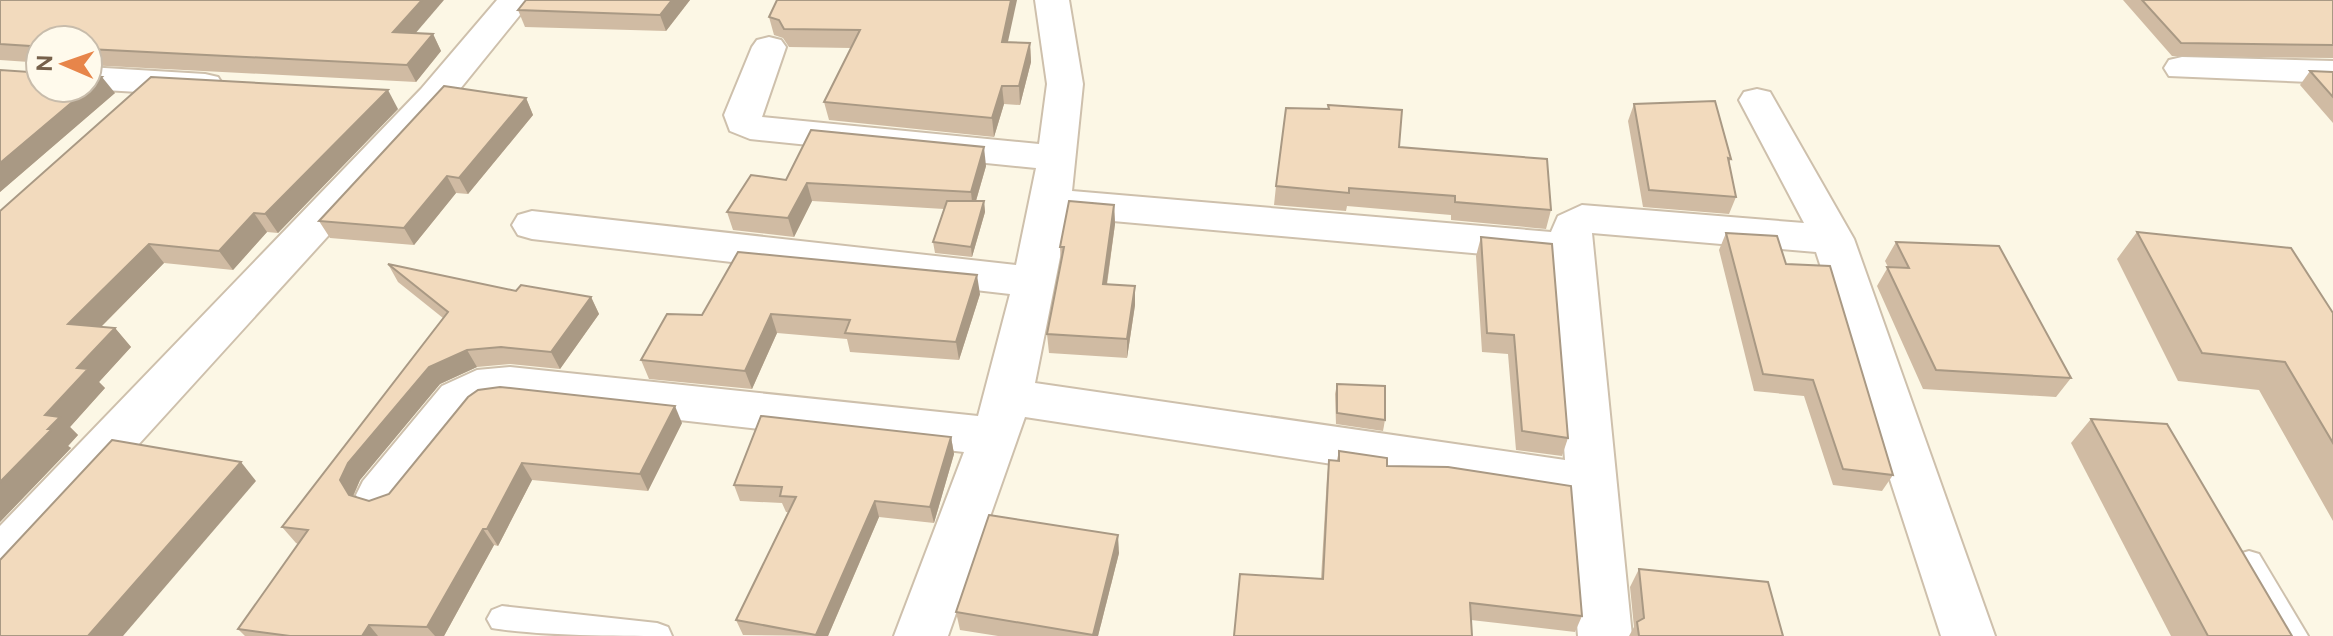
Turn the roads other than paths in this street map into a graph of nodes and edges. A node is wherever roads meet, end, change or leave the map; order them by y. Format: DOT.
graph roads {
  1 [pos="515,0"];
  2 [pos="1052,0"];
  3 [pos="769,47"];
  4 [pos="2182,68"];
  5 [pos="2333,72"];
  6 [pos="104,79"];
  7 [pos="154,82"];
  8 [pos="232,86"];
  9 [pos="388,95"];
  10 [pos="434,97"];
  11 [pos="1757,100"];
  12 [pos="118,113"];
  13 [pos="1057,158"];
  14 [pos="1051,202"];
  15 [pos="532,225"];
  16 [pos="1833,239"];
  17 [pos="1571,248"];
  18 [pos="1034,282"];
  19 [pos="1002,417"];
  20 [pos="1591,484"];
  21 [pos="381,495"];
  22 [pos="2238,545"];
  23 [pos="0,561"];
  24 [pos="502,619"];
  25 [pos="657,636"];
  26 [pos="921,636"];
  27 [pos="1605,636"];
  28 [pos="1968,636"];
  29 [pos="2293,636"];
  1 -- 10 [label="street"];
  2 -- 13 [label="street"];
  3 -- 13 [label="street"];
  4 -- 5 [label="street"];
  6 -- 7 [label="street"];
  7 -- 8 [label="street"];
  7 -- 12 [label="street"];
  9 -- 10 [label="street"];
  10 -- 23 [label="street"];
  11 -- 16 [label="street"];
  13 -- 14 [label="street"];
  14 -- 17 [label="street"];
  14 -- 18 [label="street"];
  15 -- 18 [label="street"];
  16 -- 17 [label="street"];
  16 -- 28 [label="street"];
  17 -- 20 [label="street"];
  18 -- 19 [label="street"];
  19 -- 20 [label="street"];
  19 -- 21 [label="street"];
  19 -- 26 [label="street"];
  20 -- 27 [label="street"];
  22 -- 29 [label="lane"];
  24 -- 25 [label="lane"];
}
